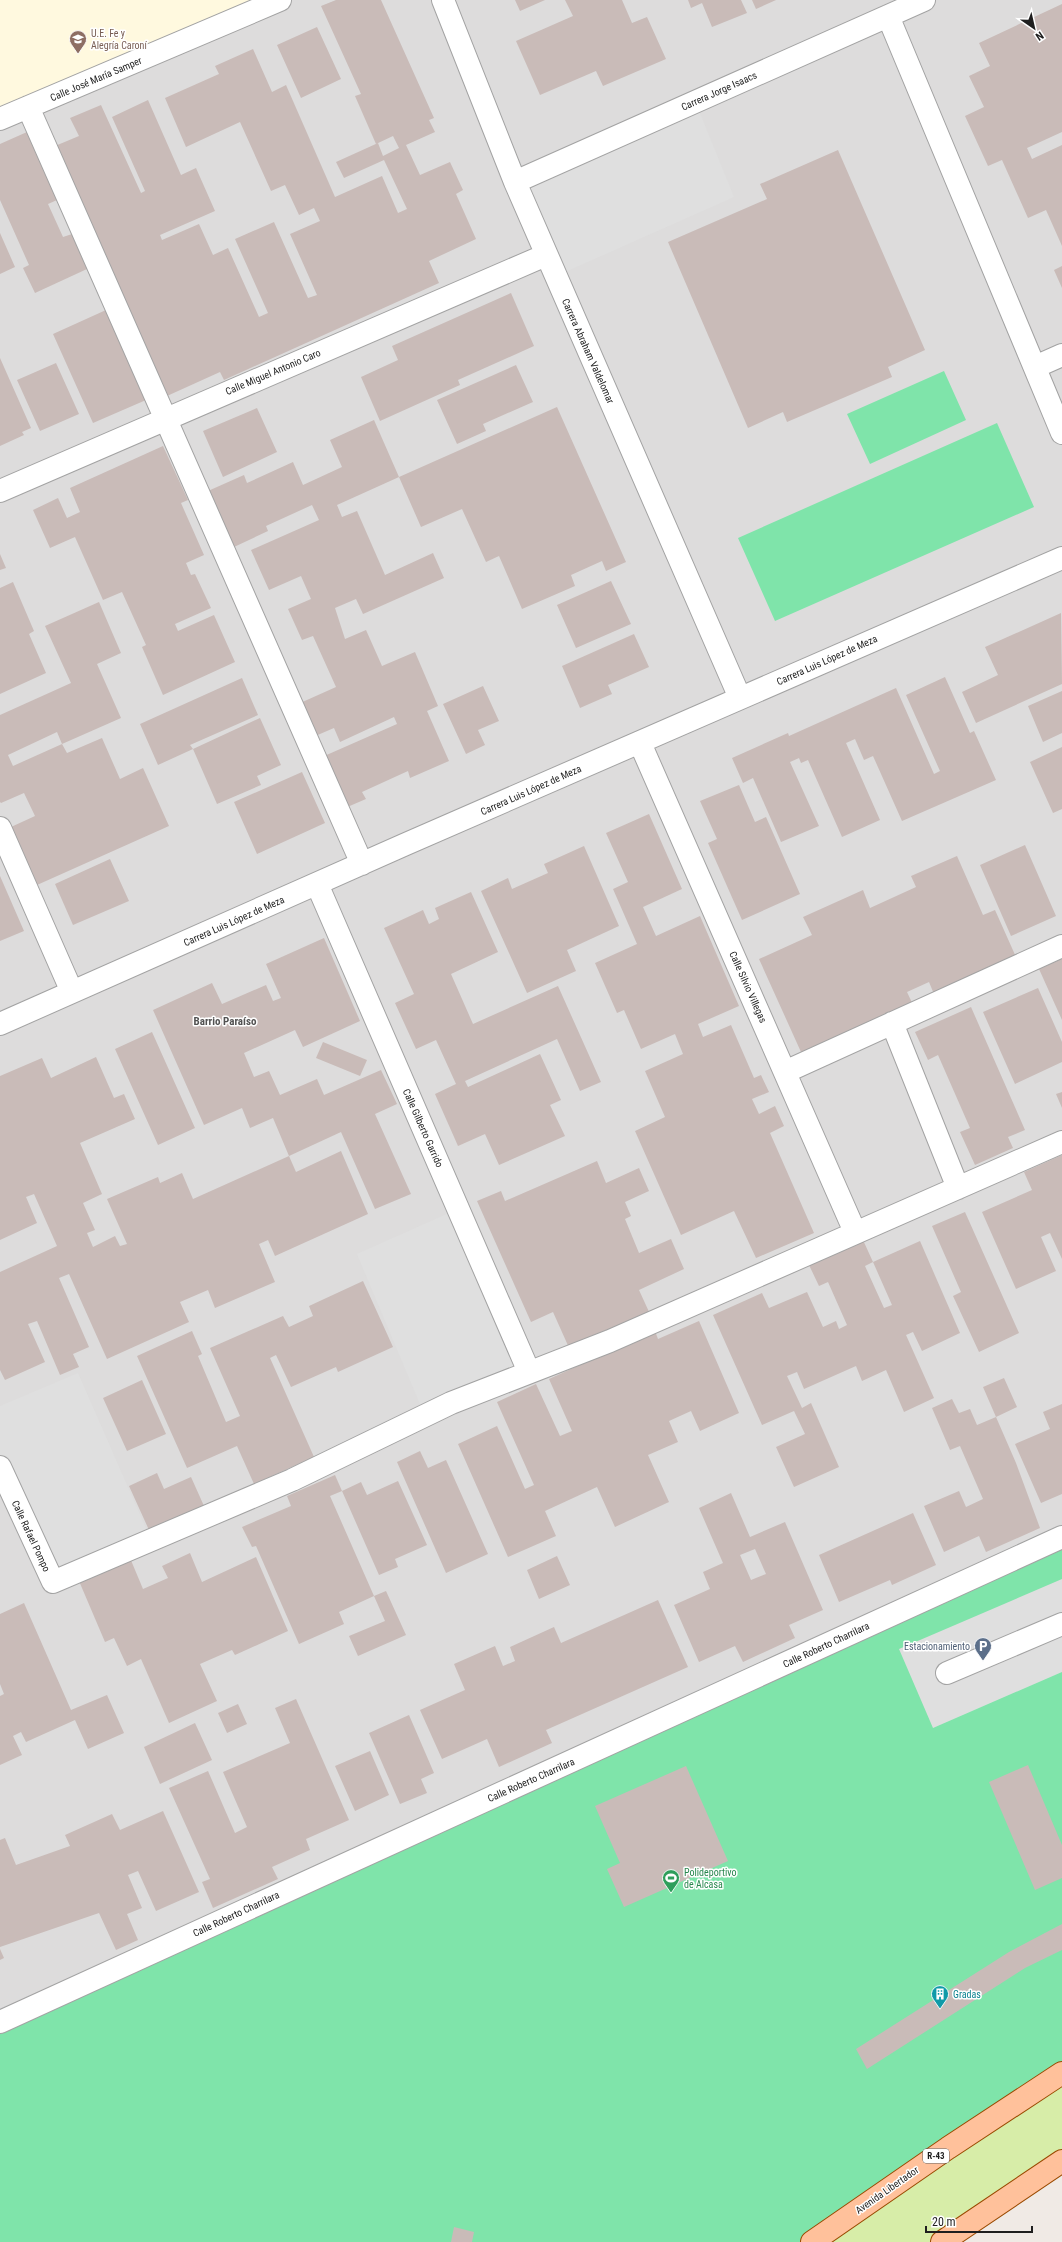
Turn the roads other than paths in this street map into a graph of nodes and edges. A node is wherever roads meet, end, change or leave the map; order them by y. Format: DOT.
graph roads {
  1 [pos="280,0"];
  2 [pos="443,0"];
  3 [pos="924,0"];
  4 [pos="888,16"];
  5 [pos="28,107"];
  6 [pos="0,119"];
  7 [pos="515,182"];
  8 [pos="546,255"];
  9 [pos="1062,355"];
  10 [pos="1035,367"];
  11 [pos="165,418"];
  12 [pos="1062,433"];
  13 [pos="0,491"];
  14 [pos="1062,558"];
  15 [pos="740,698"];
  16 [pos="640,743"];
  17 [pos="0,828"];
  18 [pos="362,864"];
  19 [pos="317,884"];
  20 [pos="1062,946"];
  21 [pos="72,992"];
  22 [pos="892,1023"];
  23 [pos="0,1024"];
  24 [pos="785,1072"];
  25 [pos="1062,1142"];
  26 [pos="958,1188"];
  27 [pos="855,1232"];
  28 [pos="529,1372"];
  29 [pos="0,1467"];
  30 [pos="1062,1537"];
  31 [pos="1062,1624"];
  32 [pos="948,1674"];
  33 [pos="0,2022"];
  34 [pos="1062,2073"];
  35 [pos="1062,2161"];
  36 [pos="812,2242"];
  37 [pos="942,2242"];
  1 -- 5 [label="street, Calle José María Samper"];
  2 -- 7 [label="street, Carrera Abraham Valdelomar"];
  3 -- 4 [label="street, Carrera Jorge Isaacs"];
  4 -- 7 [label="street, Carrera Jorge Isaacs"];
  4 -- 10 [label="street"];
  5 -- 6 [label="street, Calle José María Samper"];
  5 -- 11 [label="street"];
  7 -- 8 [label="street, Carrera Abraham Valdelomar"];
  8 -- 11 [label="street, Calle Miguel Antonio Caro"];
  8 -- 15 [label="street, Carrera Abraham Valdelomar"];
  9 -- 10 [label="street"];
  10 -- 12 [label="street"];
  11 -- 13 [label="street, Calle Miguel Antonio Caro"];
  11 -- 18 [label="street"];
  14 -- 15 [label="street, Carrera Luis López de Meza"];
  15 -- 16 [label="street, Carrera Luis López de Meza"];
  16 -- 18 [label="street, Carrera Luis López de Meza"];
  16 -- 24 [label="street, Calle Silvio Villegas"];
  17 -- 21 [label="street"];
  18 -- 19 [label="street, Carrera Luis López de Meza"];
  19 -- 21 [label="street, Carrera Luis López de Meza"];
  19 -- 28 [label="street, Calle Gilberto Garrido"];
  20 -- 22 [label="street"];
  21 -- 23 [label="street, Carrera Luis López de Meza"];
  22 -- 24 [label="street"];
  22 -- 26 [label="street"];
  24 -- 27 [label="street, Calle Silvio Villegas"];
  25 -- 26 [label="street"];
  26 -- 27 [label="street"];
  27 -- 28 [label="street"];
  28 -- 29 [label="street, Calle Rafael Pompo"];
  30 -- 33 [label="street, Calle Roberto Charrilara"];
  31 -- 32 [label="street"];
  34 -- 36 [label="main road, Avenida Libertador / R-43"];
  35 -- 37 [label="main road"];
}
